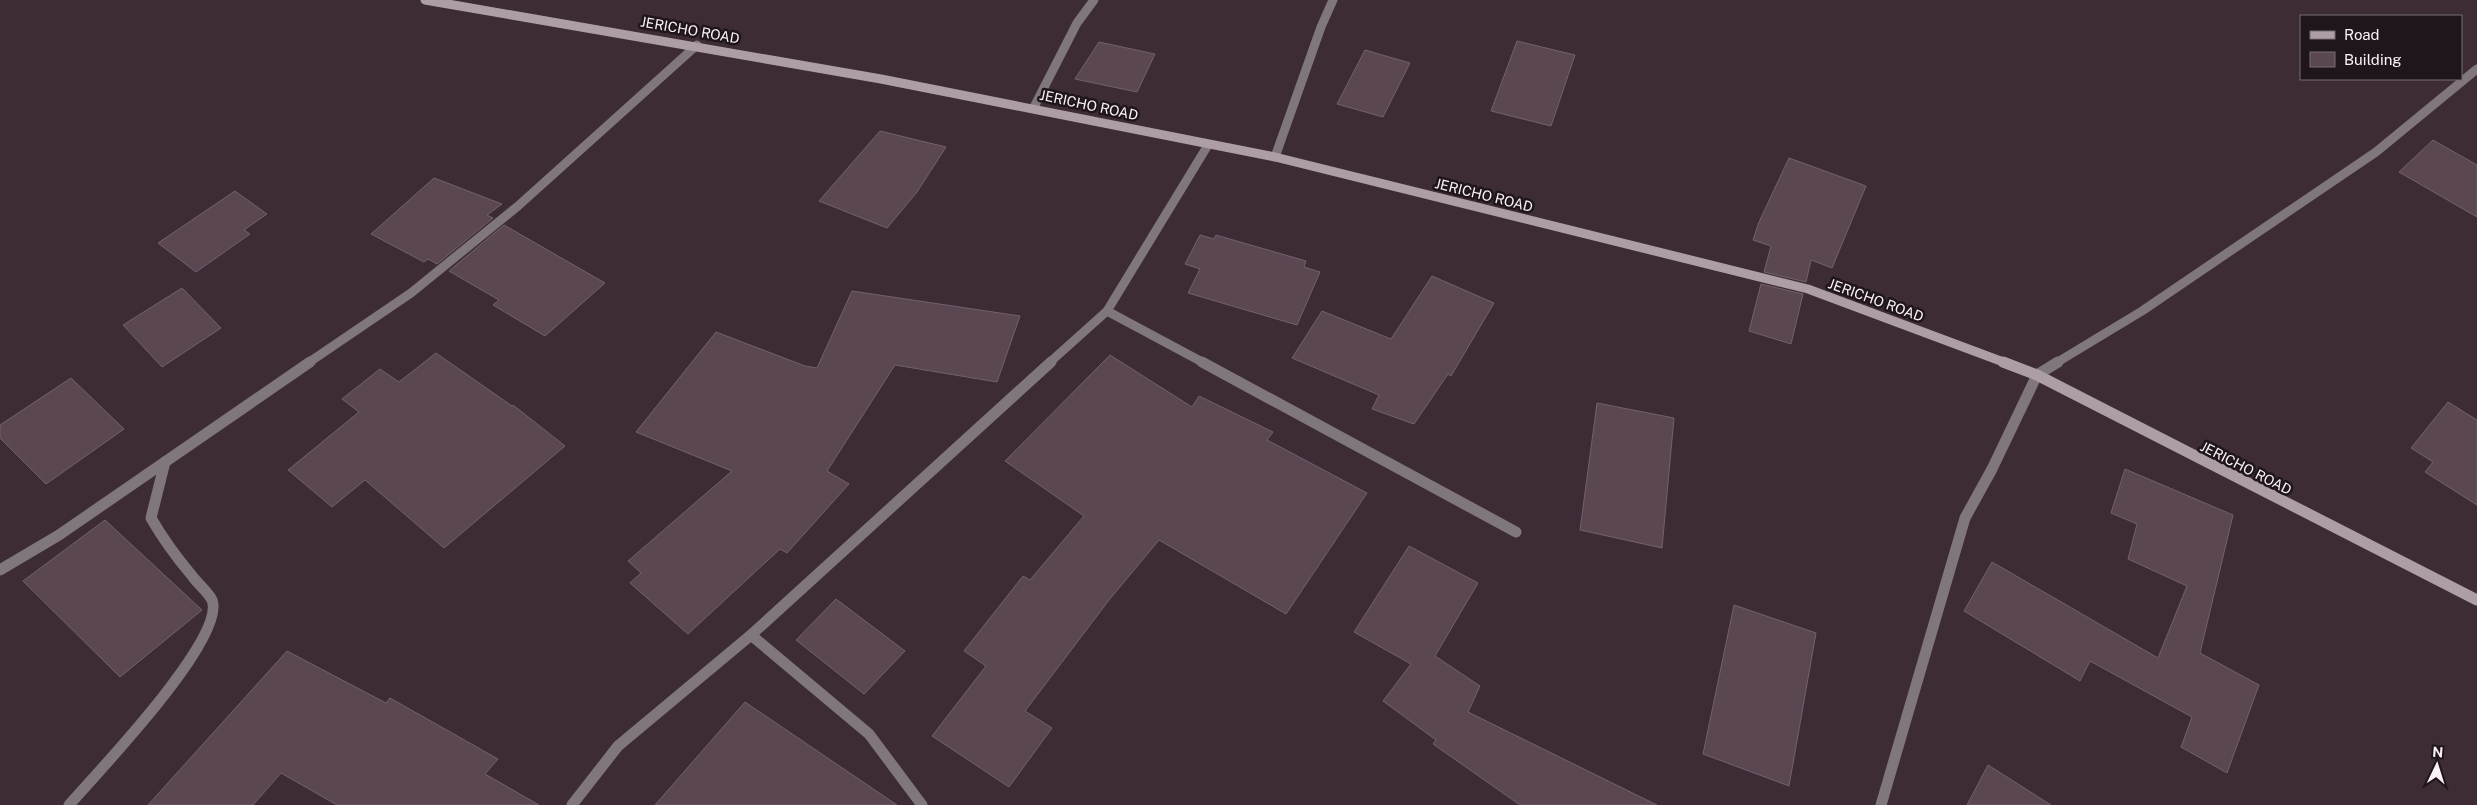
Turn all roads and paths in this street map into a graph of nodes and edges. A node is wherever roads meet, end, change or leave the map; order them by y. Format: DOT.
graph roads {
  1 [pos="425,0"];
  2 [pos="1094,0"];
  3 [pos="1333,0"];
  4 [pos="697,45"];
  5 [pos="2477,69"];
  6 [pos="1034,107"];
  7 [pos="1208,145"];
  8 [pos="1275,157"];
  9 [pos="1107,311"];
  10 [pos="2037,375"];
  11 [pos="165,462"];
  12 [pos="1516,532"];
  13 [pos="0,570"];
  14 [pos="2477,600"];
  15 [pos="751,635"];
  16 [pos="69,805"];
  17 [pos="572,805"];
  18 [pos="922,805"];
  19 [pos="1881,805"];
  1 -- 4 [label="street, JERICHO ROAD"];
  2 -- 6 [label="street"];
  3 -- 8 [label="street"];
  4 -- 6 [label="street, JERICHO ROAD"];
  4 -- 11 [label="street"];
  5 -- 10 [label="street"];
  6 -- 7 [label="street, JERICHO ROAD"];
  7 -- 8 [label="street, JERICHO ROAD"];
  7 -- 9 [label="street"];
  8 -- 10 [label="street, JERICHO ROAD"];
  9 -- 12 [label="street"];
  9 -- 15 [label="street"];
  10 -- 14 [label="street, JERICHO ROAD"];
  10 -- 19 [label="street"];
  11 -- 13 [label="street"];
  11 -- 16 [label="street"];
  15 -- 17 [label="street"];
  15 -- 18 [label="street"];
}
